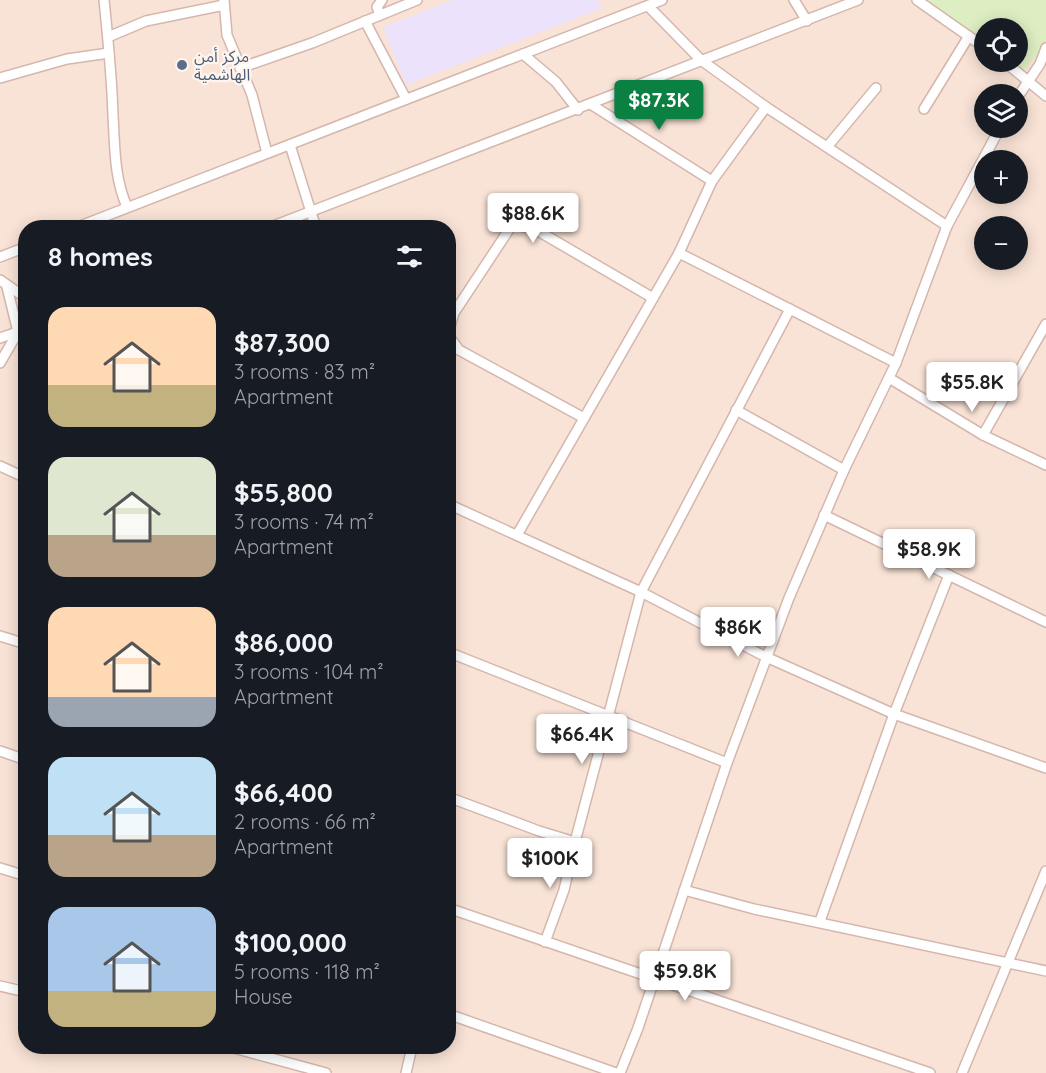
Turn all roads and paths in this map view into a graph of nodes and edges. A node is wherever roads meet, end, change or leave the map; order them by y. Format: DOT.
graph roads {
  1 [pos="104,0"];
  2 [pos="382,0"];
  3 [pos="417,0"];
  4 [pos="662,0"];
  5 [pos="794,0"];
  6 [pos="858,0"];
  7 [pos="917,0"];
  8 [pos="224,3"];
  9 [pos="648,6"];
  10 [pos="380,15"];
  11 [pos="365,21"];
  12 [pos="807,21"];
  13 [pos="969,36"];
  14 [pos="108,37"];
  15 [pos="974,40"];
  16 [pos="1046,48"];
  17 [pos="109,53"];
  18 [pos="523,54"];
  19 [pos="701,60"];
  20 [pos="1043,63"];
  21 [pos="240,68"];
  22 [pos="1018,72"];
  23 [pos="0,78"];
  24 [pos="1028,80"];
  25 [pos="1026,84"];
  26 [pos="876,88"];
  27 [pos="1046,96"];
  28 [pos="406,99"];
  29 [pos="592,105"];
  30 [pos="765,107"];
  31 [pos="924,109"];
  32 [pos="578,110"];
  33 [pos="995,138"];
  34 [pos="290,145"];
  35 [pos="827,147"];
  36 [pos="267,153"];
  37 [pos="712,181"];
  38 [pos="127,207"];
  39 [pos="311,211"];
  40 [pos="95,220"];
  41 [pos="288,220"];
  42 [pos="314,220"];
  43 [pos="947,226"];
  44 [pos="18,250"];
  45 [pos="679,253"];
  46 [pos="0,257"];
  47 [pos="3,283"];
  48 [pos="18,293"];
  49 [pos="654,298"];
  50 [pos="790,309"];
  51 [pos="456,310"];
  52 [pos="18,320"];
  53 [pos="1046,324"];
  54 [pos="18,331"];
  55 [pos="18,336"];
  56 [pos="0,338"];
  57 [pos="456,346"];
  58 [pos="0,363"];
  59 [pos="896,363"];
  60 [pos="889,378"];
  61 [pos="736,410"];
  62 [pos="584,418"];
  63 [pos="983,435"];
  64 [pos="1046,465"];
  65 [pos="0,466"];
  66 [pos="844,470"];
  67 [pos="18,474"];
  68 [pos="456,508"];
  69 [pos="824,515"];
  70 [pos="517,535"];
  71 [pos="949,575"];
  72 [pos="641,592"];
  73 [pos="1046,622"];
  74 [pos="0,636"];
  75 [pos="18,642"];
  76 [pos="456,655"];
  77 [pos="766,657"];
  78 [pos="894,714"];
  79 [pos="608,716"];
  80 [pos="0,751"];
  81 [pos="18,757"];
  82 [pos="727,763"];
  83 [pos="1046,768"];
  84 [pos="456,800"];
  85 [pos="575,842"];
  86 [pos="0,868"];
  87 [pos="1046,871"];
  88 [pos="18,874"];
  89 [pos="684,890"];
  90 [pos="456,911"];
  91 [pos="820,921"];
  92 [pos="545,942"];
  93 [pos="1008,963"];
  94 [pos="1046,971"];
  95 [pos="655,978"];
  96 [pos="0,986"];
  97 [pos="18,990"];
  98 [pos="456,1017"];
  99 [pos="256,1054"];
  100 [pos="410,1054"];
  101 [pos="326,1073"];
  102 [pos="406,1073"];
  103 [pos="618,1073"];
  104 [pos="930,1073"];
  105 [pos="962,1073"];
  1 -- 14 [label="street"];
  2 -- 10 [label="street"];
  3 -- 10 [label="street"];
  4 -- 9 [label="street"];
  5 -- 12 [label="street"];
  6 -- 12 [label="street"];
  7 -- 13 [label="street"];
  8 -- 14 [label="street"];
  8 -- 21 [label="street"];
  9 -- 18 [label="street"];
  9 -- 19 [label="street"];
  10 -- 11 [label="street"];
  11 -- 21 [label="street"];
  11 -- 28 [label="street"];
  12 -- 19 [label="street"];
  13 -- 15 [label="street"];
  13 -- 31 [label="street"];
  14 -- 17 [label="street"];
  16 -- 20 [label="street"];
  17 -- 23 [label="street"];
  17 -- 38 [label="street"];
  18 -- 28 [label="street"];
  18 -- 32 [label="street"];
  19 -- 29 [label="street"];
  19 -- 30 [label="street"];
  20 -- 24 [label="street"];
  21 -- 36 [label="street"];
  22 -- 24 [label="street"];
  24 -- 25 [label="street"];
  24 -- 27 [label="street"];
  26 -- 35 [label="street"];
  28 -- 34 [label="street"];
  29 -- 32 [label="street"];
  29 -- 37 [label="street"];
  30 -- 35 [label="street"];
  30 -- 37 [label="street"];
  32 -- 39 [label="street"];
  33 -- 43 [label="street"];
  34 -- 36 [label="street"];
  34 -- 39 [label="street"];
  35 -- 43 [label="street"];
  36 -- 38 [label="street"];
  37 -- 45 [label="street"];
  38 -- 40 [label="street"];
  39 -- 41 [label="street"];
  39 -- 42 [label="street"];
  43 -- 59 [label="street"];
  44 -- 46 [label="street"];
  45 -- 49 [label="street"];
  45 -- 50 [label="street"];
  47 -- 48 [label="street"];
  47 -- 52 [label="street"];
  49 -- 51 [label="street"];
  49 -- 62 [label="street"];
  50 -- 59 [label="street"];
  50 -- 61 [label="street"];
  53 -- 63 [label="street"];
  54 -- 56 [label="street"];
  55 -- 58 [label="street"];
  57 -- 62 [label="street"];
  59 -- 60 [label="street"];
  60 -- 63 [label="street"];
  60 -- 66 [label="street"];
  61 -- 66 [label="street"];
  61 -- 72 [label="street"];
  62 -- 70 [label="street"];
  63 -- 64 [label="street"];
  65 -- 67 [label="street"];
  66 -- 69 [label="street"];
  68 -- 70 [label="street"];
  69 -- 71 [label="street"];
  69 -- 77 [label="street"];
  70 -- 72 [label="street"];
  71 -- 73 [label="street"];
  71 -- 78 [label="street"];
  72 -- 77 [label="street"];
  72 -- 79 [label="street"];
  74 -- 75 [label="street"];
  76 -- 79 [label="street"];
  77 -- 78 [label="street"];
  77 -- 82 [label="street"];
  78 -- 83 [label="street"];
  78 -- 91 [label="street"];
  79 -- 82 [label="street"];
  79 -- 85 [label="street"];
  80 -- 81 [label="street"];
  82 -- 89 [label="street"];
  84 -- 85 [label="street"];
  85 -- 92 [label="street"];
  86 -- 88 [label="street"];
  87 -- 93 [label="street"];
  89 -- 91 [label="street"];
  89 -- 95 [label="street"];
  90 -- 92 [label="street"];
  91 -- 93 [label="street"];
  92 -- 95 [label="street"];
  93 -- 94 [label="street"];
  93 -- 105 [label="street"];
  95 -- 103 [label="street"];
  95 -- 104 [label="street"];
  96 -- 97 [label="street"];
  98 -- 103 [label="street"];
  99 -- 101 [label="street"];
  100 -- 102 [label="street"];
}
